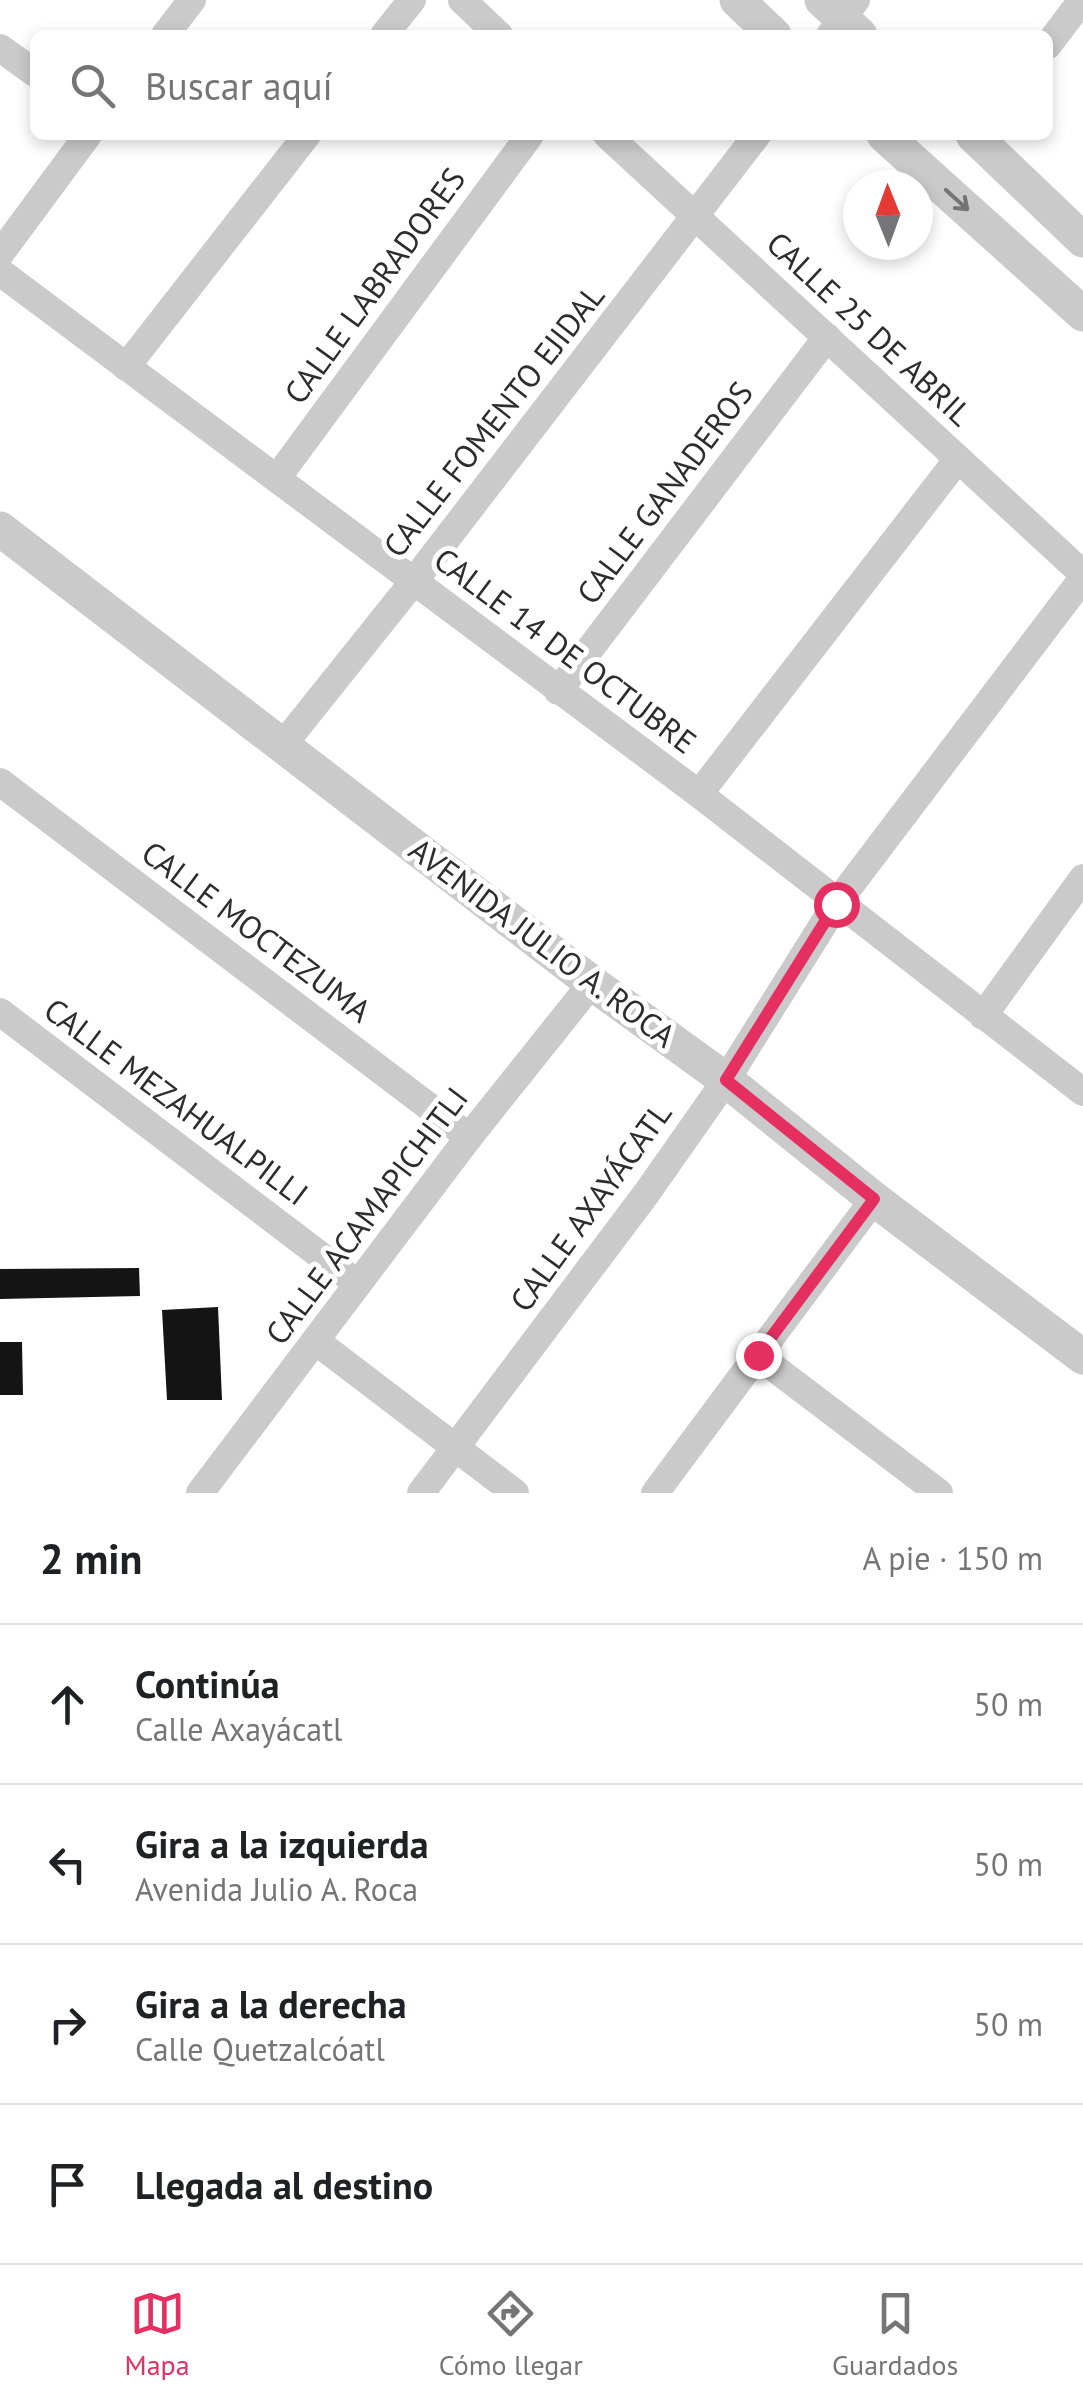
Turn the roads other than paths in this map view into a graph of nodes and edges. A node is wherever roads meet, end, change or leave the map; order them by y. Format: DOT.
graph roads {
  1 [pos="192,0"];
  2 [pos="412,0"];
  3 [pos="462,0"];
  4 [pos="736,0"];
  5 [pos="1082,0"];
  6 [pos="169,30"];
  7 [pos="388,30"];
  8 [pos="494,30"];
  9 [pos="769,30"];
  10 [pos="1053,39"];
  11 [pos="0,48"];
  12 [pos="30,69"];
  13 [pos="84,140"];
  14 [pos="302,140"];
  15 [pos="526,140"];
  16 [pos="612,140"];
  17 [pos="753,140"];
  18 [pos="890,140"];
  19 [pos="981,140"];
  20 [pos="696,217"];
  21 [pos="1083,240"];
  22 [pos="0,254"];
  23 [pos="0,272"];
  24 [pos="1083,314"];
  25 [pos="827,338"];
  26 [pos="126,368"];
  27 [pos="958,459"];
  28 [pos="277,478"];
  29 [pos="0,530"];
  30 [pos="1083,576"];
  31 [pos="414,581"];
  32 [pos="558,690"];
  33 [pos="282,746"];
  34 [pos="0,782"];
  35 [pos="699,794"];
  36 [pos="1083,878"];
  37 [pos="836,904"];
  38 [pos="592,983"];
  39 [pos="0,1012"];
  40 [pos="982,1016"];
  41 [pos="726,1080"];
  42 [pos="1083,1092"];
  43 [pos="469,1137"];
  44 [pos="874,1199"];
  45 [pos="358,1284"];
  46 [pos="317,1342"];
  47 [pos="758,1355"];
  48 [pos="1083,1357"];
  49 [pos="455,1450"];
  50 [pos="200,1493"];
  51 [pos="422,1493"];
  52 [pos="515,1493"];
  53 [pos="655,1493"];
  54 [pos="939,1493"];
  1 -- 6 [label="street"];
  2 -- 7 [label="street"];
  3 -- 8 [label="street"];
  4 -- 9 [label="street"];
  5 -- 10 [label="street"];
  11 -- 12 [label="street"];
  13 -- 22 [label="street"];
  14 -- 26 [label="street"];
  15 -- 28 [label="street, CALLE LABRADORES"];
  16 -- 20 [label="street, CALLE 25 DE ABRIL"];
  17 -- 20 [label="street, CALLE FOMENTO EJIDAL"];
  18 -- 24 [label="street, one-way"];
  19 -- 21 [label="street"];
  20 -- 25 [label="street, CALLE 25 DE ABRIL"];
  20 -- 31 [label="street, CALLE FOMENTO EJIDAL"];
  23 -- 26 [label="street, CALLE 14 DE OCTUBRE"];
  25 -- 27 [label="street, CALLE 25 DE ABRIL"];
  25 -- 32 [label="street, CALLE GANADEROS"];
  26 -- 28 [label="street, CALLE 14 DE OCTUBRE"];
  27 -- 30 [label="street, CALLE 25 DE ABRIL"];
  27 -- 35 [label="street"];
  28 -- 31 [label="street, CALLE 14 DE OCTUBRE"];
  29 -- 33 [label="street, AVENIDA JULIO A. ROCA"];
  30 -- 37 [label="street, CALLE AXAYÁCATL"];
  31 -- 32 [label="street, CALLE 14 DE OCTUBRE"];
  31 -- 33 [label="street, CALLE FOMENTO EJIDAL"];
  32 -- 35 [label="street, CALLE 14 DE OCTUBRE"];
  33 -- 38 [label="street, AVENIDA JULIO A. ROCA"];
  34 -- 43 [label="street, CALLE MOCTEZUMA"];
  35 -- 37 [label="street, CALLE 14 DE OCTUBRE"];
  36 -- 40 [label="street"];
  37 -- 40 [label="street, CALLE 14 DE OCTUBRE"];
  37 -- 41 [label="street, CALLE AXAYÁCATL"];
  38 -- 41 [label="street, AVENIDA JULIO A. ROCA"];
  38 -- 43 [label="street, CALLE ACAMAPICHITLI"];
  39 -- 45 [label="street, CALLE MEZAHUALPILLI"];
  40 -- 42 [label="street, CALLE 14 DE OCTUBRE"];
  41 -- 44 [label="street, AVENIDA JULIO A. ROCA"];
  41 -- 49 [label="street, CALLE AXAYÁCATL"];
  43 -- 45 [label="street, CALLE ACAMAPICHITLI"];
  44 -- 47 [label="street"];
  44 -- 48 [label="street, AVENIDA JULIO A. ROCA"];
  45 -- 46 [label="street, CALLE ACAMAPICHITLI"];
  46 -- 49 [label="street"];
  46 -- 50 [label="street, CALLE ACAMAPICHITLI"];
  47 -- 53 [label="street"];
  47 -- 54 [label="street"];
  49 -- 51 [label="street, CALLE AXAYÁCATL"];
  49 -- 52 [label="street"];
}
